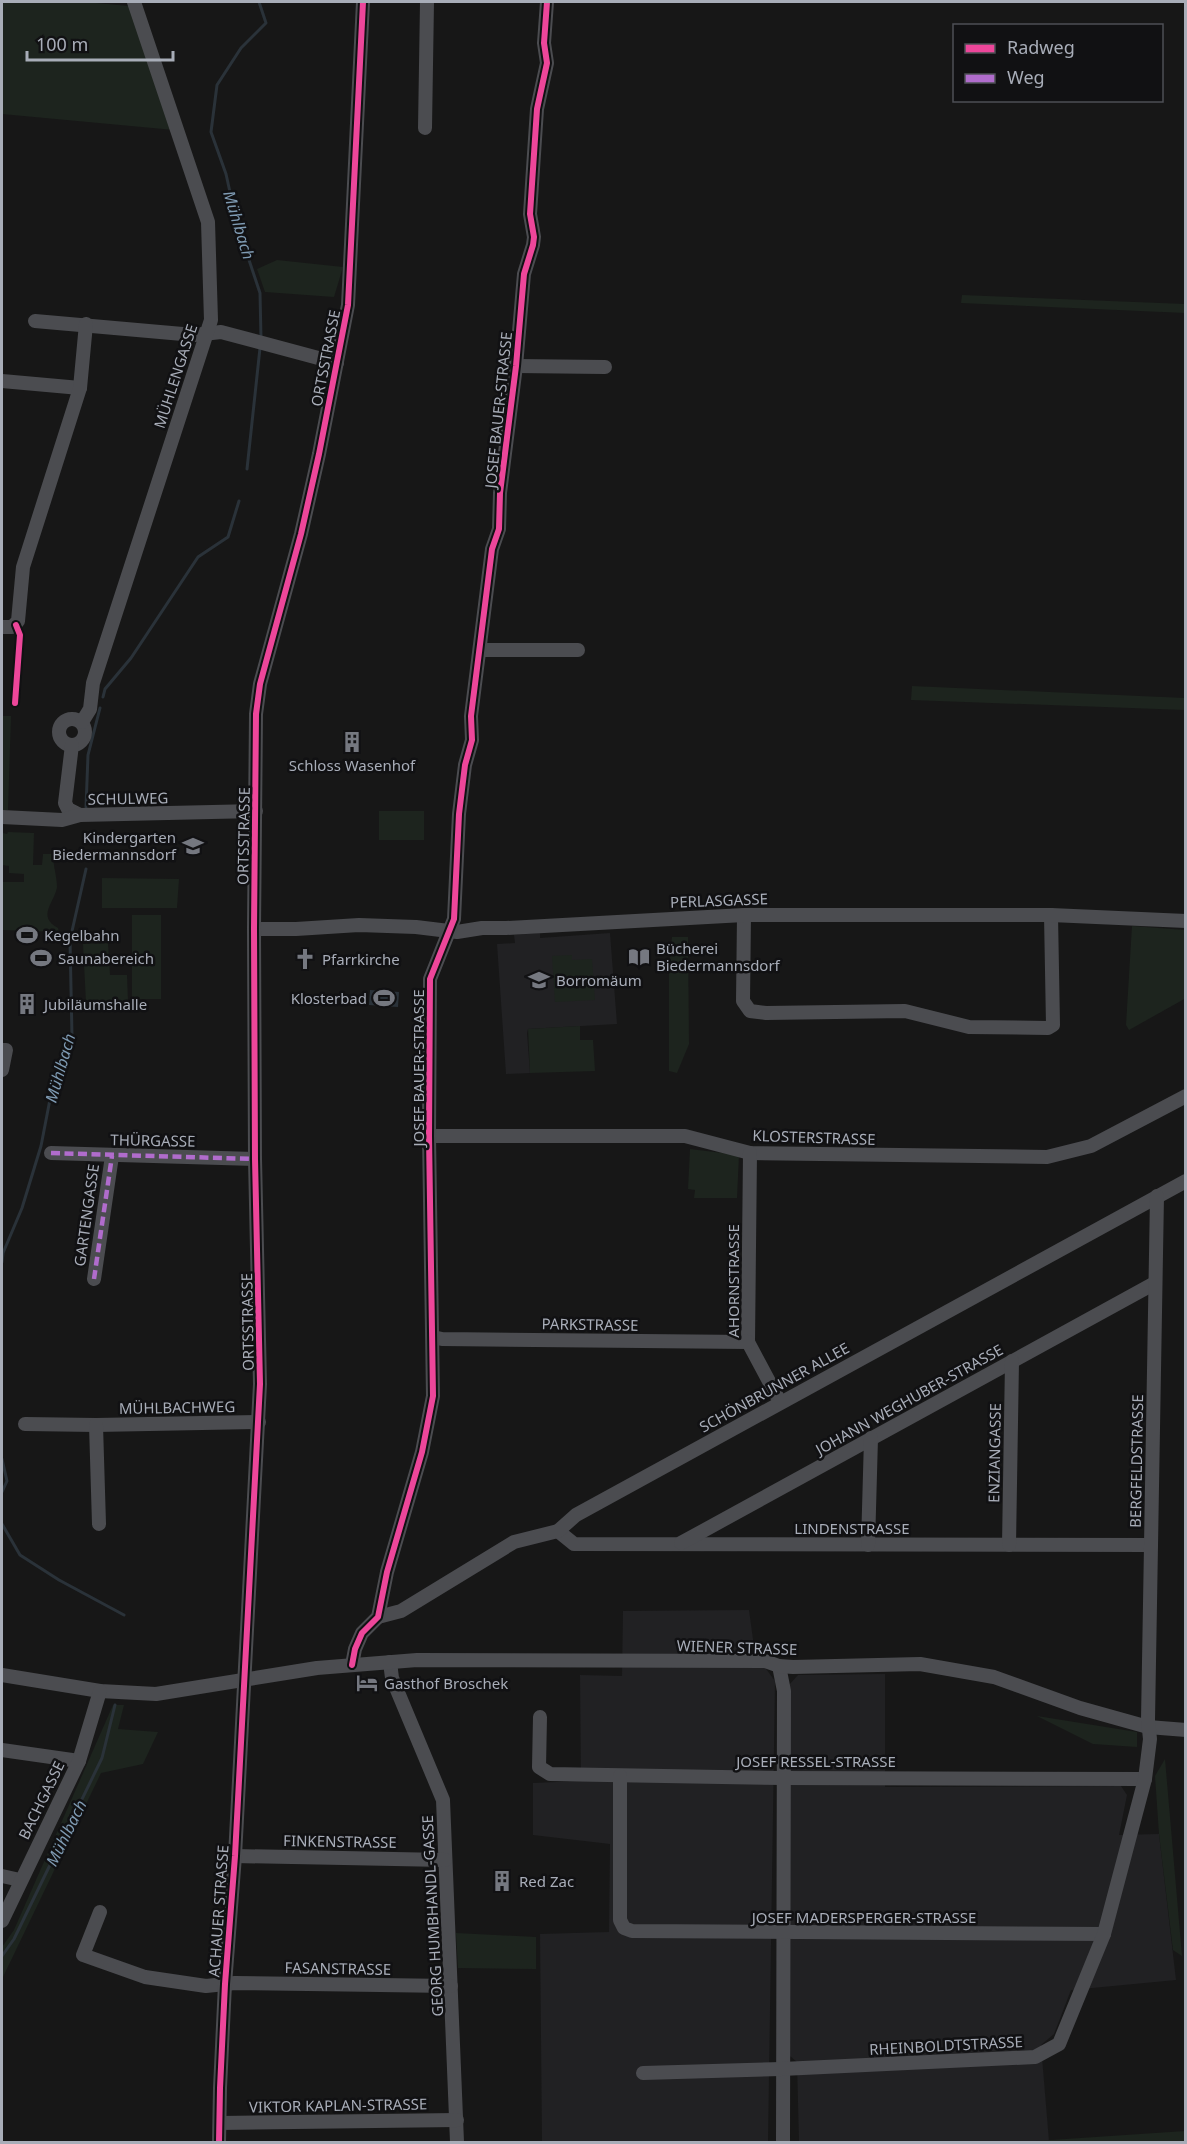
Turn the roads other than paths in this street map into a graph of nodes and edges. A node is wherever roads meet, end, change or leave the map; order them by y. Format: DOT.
graph roads {
  1 [pos="134,2"];
  2 [pos="363,2"];
  3 [pos="427,2"];
  4 [pos="547,2"];
  5 [pos="425,128"];
  6 [pos="35,321"];
  7 [pos="86,324"];
  8 [pos="206,334"];
  9 [pos="337,363"];
  10 [pos="516,366"];
  11 [pos="605,367"];
  12 [pos="2,381"];
  13 [pos="80,388"];
  14 [pos="2,627"];
  15 [pos="480,650"];
  16 [pos="578,650"];
  17 [pos="81,722"];
  18 [pos="72,745"];
  19 [pos="256,811"];
  20 [pos="84,815"];
  21 [pos="2,818"];
  22 [pos="744,915"];
  23 [pos="1052,915"];
  24 [pos="1185,921"];
  25 [pos="254,929"];
  26 [pos="450,932"];
  27 [pos="2,1050"];
  28 [pos="2,1070"];
  29 [pos="1185,1096"];
  30 [pos="429,1136"];
  31 [pos="51,1153"];
  32 [pos="750,1153"];
  33 [pos="112,1156"];
  34 [pos="255,1160"];
  35 [pos="1185,1181"];
  36 [pos="1157,1196"];
  37 [pos="94,1279"];
  38 [pos="1155,1283"];
  39 [pos="433,1337"];
  40 [pos="748,1342"];
  41 [pos="1012,1361"];
  42 [pos="780,1402"];
  43 [pos="259,1422"];
  44 [pos="25,1424"];
  45 [pos="96,1425"];
  46 [pos="871,1438"];
  47 [pos="99,1524"];
  48 [pos="558,1531"];
  49 [pos="679,1544"];
  50 [pos="868,1545"];
  51 [pos="1009,1545"];
  52 [pos="1151,1545"];
  53 [pos="378,1617"];
  54 [pos="390,1662"];
  55 [pos="352,1665"];
  56 [pos="779,1666"];
  57 [pos="2,1675"];
  58 [pos="244,1681"];
  59 [pos="100,1691"];
  60 [pos="540,1717"];
  61 [pos="1148,1727"];
  62 [pos="1185,1730"];
  63 [pos="2,1750"];
  64 [pos="79,1761"];
  65 [pos="621,1776"];
  66 [pos="782,1778"];
  67 [pos="1145,1779"];
  68 [pos="235,1856"];
  69 [pos="445,1860"];
  70 [pos="2,1876"];
  71 [pos="20,1880"];
  72 [pos="100,1912"];
  73 [pos="2,1921"];
  74 [pos="782,1933"];
  75 [pos="1104,1934"];
  76 [pos="225,1984"];
  77 [pos="451,1986"];
  78 [pos="782,2069"];
  79 [pos="644,2073"];
  80 [pos="457,2120"];
  81 [pos="220,2123"];
  82 [pos="219,2142"];
  83 [pos="457,2142"];
  84 [pos="783,2142"];
  1 -- 8 [label="street, MÜHLENGASSE"];
  2 -- 9 [label="street, ORTSSTRASSE"];
  3 -- 5 [label="street"];
  4 -- 10 [label="street, JOSEF BAUER-STRASSE"];
  6 -- 7 [label="street"];
  7 -- 8 [label="street"];
  7 -- 13 [label="street"];
  8 -- 9 [label="street"];
  8 -- 17 [label="street, MÜHLENGASSE"];
  9 -- 19 [label="street, ORTSSTRASSE"];
  10 -- 11 [label="street"];
  10 -- 15 [label="street, JOSEF BAUER-STRASSE"];
  12 -- 13 [label="street"];
  13 -- 14 [label="street"];
  15 -- 16 [label="street"];
  15 -- 26 [label="street, JOSEF BAUER-STRASSE"];
  17 -- 18 [label="street, MÜHLENGASSE"];
  17 -- 18 [label="street"];
  18 -- 20 [label="street, MÜHLENGASSE"];
  19 -- 20 [label="street, SCHULWEG"];
  19 -- 25 [label="street, ORTSSTRASSE"];
  20 -- 21 [label="street, SCHULWEG"];
  22 -- 23 [label="street, PERLASGASSE"];
  22 -- 23 [label="street"];
  22 -- 26 [label="street, PERLASGASSE"];
  23 -- 24 [label="street, PERLASGASSE"];
  25 -- 26 [label="street, PERLASGASSE"];
  25 -- 34 [label="street, ORTSSTRASSE"];
  26 -- 30 [label="street, JOSEF BAUER-STRASSE"];
  27 -- 28 [label="street"];
  29 -- 32 [label="street, KLOSTERSTRASSE"];
  30 -- 32 [label="street, KLOSTERSTRASSE"];
  30 -- 39 [label="street, JOSEF BAUER-STRASSE"];
  31 -- 33 [label="street, THÜRGASSE"];
  32 -- 40 [label="street, AHORNSTRASSE"];
  33 -- 34 [label="street, THÜRGASSE"];
  33 -- 37 [label="street, GARTENGASSE"];
  34 -- 43 [label="street, ORTSSTRASSE"];
  35 -- 36 [label="street, SCHÖNBRUNNER ALLEE"];
  36 -- 38 [label="street, BERGFELDSTRASSE"];
  36 -- 42 [label="street, SCHÖNBRUNNER ALLEE"];
  38 -- 41 [label="street, JOHANN WEGHUBER-STRASSE"];
  38 -- 52 [label="street, BERGFELDSTRASSE"];
  39 -- 40 [label="street, PARKSTRASSE"];
  39 -- 53 [label="street, JOSEF BAUER-STRASSE"];
  40 -- 42 [label="street, AHORNSTRASSE"];
  41 -- 46 [label="street, JOHANN WEGHUBER-STRASSE"];
  41 -- 51 [label="street, ENZIANGASSE"];
  42 -- 48 [label="street, SCHÖNBRUNNER ALLEE"];
  43 -- 45 [label="street, MÜHLBACHWEG"];
  43 -- 58 [label="street, ORTSSTRASSE"];
  44 -- 45 [label="street, MÜHLBACHWEG"];
  45 -- 47 [label="street"];
  46 -- 49 [label="street, JOHANN WEGHUBER-STRASSE"];
  46 -- 50 [label="street"];
  48 -- 49 [label="street, LINDENSTRASSE"];
  48 -- 53 [label="street, SCHÖNBRUNNER ALLEE"];
  49 -- 50 [label="street, LINDENSTRASSE"];
  50 -- 51 [label="street, LINDENSTRASSE"];
  51 -- 52 [label="street, LINDENSTRASSE"];
  52 -- 61 [label="street, BERGFELDSTRASSE"];
  53 -- 55 [label="street, JOSEF BAUER-STRASSE"];
  54 -- 55 [label="street, WIENER STRASSE"];
  54 -- 56 [label="street, WIENER STRASSE"];
  54 -- 69 [label="street, GEORG HUMBHANDL-GASSE"];
  55 -- 58 [label="street, WIENER STRASSE"];
  56 -- 61 [label="street, WIENER STRASSE"];
  56 -- 66 [label="street"];
  57 -- 59 [label="street, WIENER STRASSE"];
  58 -- 59 [label="street, WIENER STRASSE"];
  58 -- 68 [label="street, ACHAUER STRASSE"];
  59 -- 64 [label="street, BACHGASSE"];
  60 -- 65 [label="street, JOSEF RESSEL-STRASSE"];
  61 -- 62 [label="street, WIENER STRASSE"];
  61 -- 67 [label="street, RHEINBOLDTSTRASSE"];
  63 -- 64 [label="street"];
  64 -- 71 [label="street, BACHGASSE"];
  65 -- 66 [label="street, JOSEF RESSEL-STRASSE"];
  65 -- 74 [label="street, JOSEF MADERSPERGER-STRASSE"];
  66 -- 67 [label="street, JOSEF RESSEL-STRASSE"];
  66 -- 74 [label="street"];
  67 -- 75 [label="street, RHEINBOLDTSTRASSE"];
  68 -- 69 [label="street, FINKENSTRASSE"];
  68 -- 76 [label="street, ACHAUER STRASSE"];
  69 -- 77 [label="street, GEORG HUMBHANDL-GASSE"];
  70 -- 71 [label="street"];
  71 -- 73 [label="street, BACHGASSE"];
  72 -- 76 [label="street, FASANSTRASSE"];
  74 -- 75 [label="street, JOSEF MADERSPERGER-STRASSE"];
  74 -- 78 [label="street"];
  75 -- 78 [label="street, RHEINBOLDTSTRASSE"];
  76 -- 77 [label="street, FASANSTRASSE"];
  76 -- 81 [label="street, ACHAUER STRASSE"];
  77 -- 80 [label="street, GEORG HUMBHANDL-GASSE"];
  78 -- 79 [label="street, RHEINBOLDTSTRASSE"];
  78 -- 84 [label="street"];
  80 -- 81 [label="street, VIKTOR KAPLAN-STRASSE"];
  80 -- 83 [label="street, GEORG HUMBHANDL-GASSE"];
  81 -- 82 [label="street, ACHAUER STRASSE"];
}
